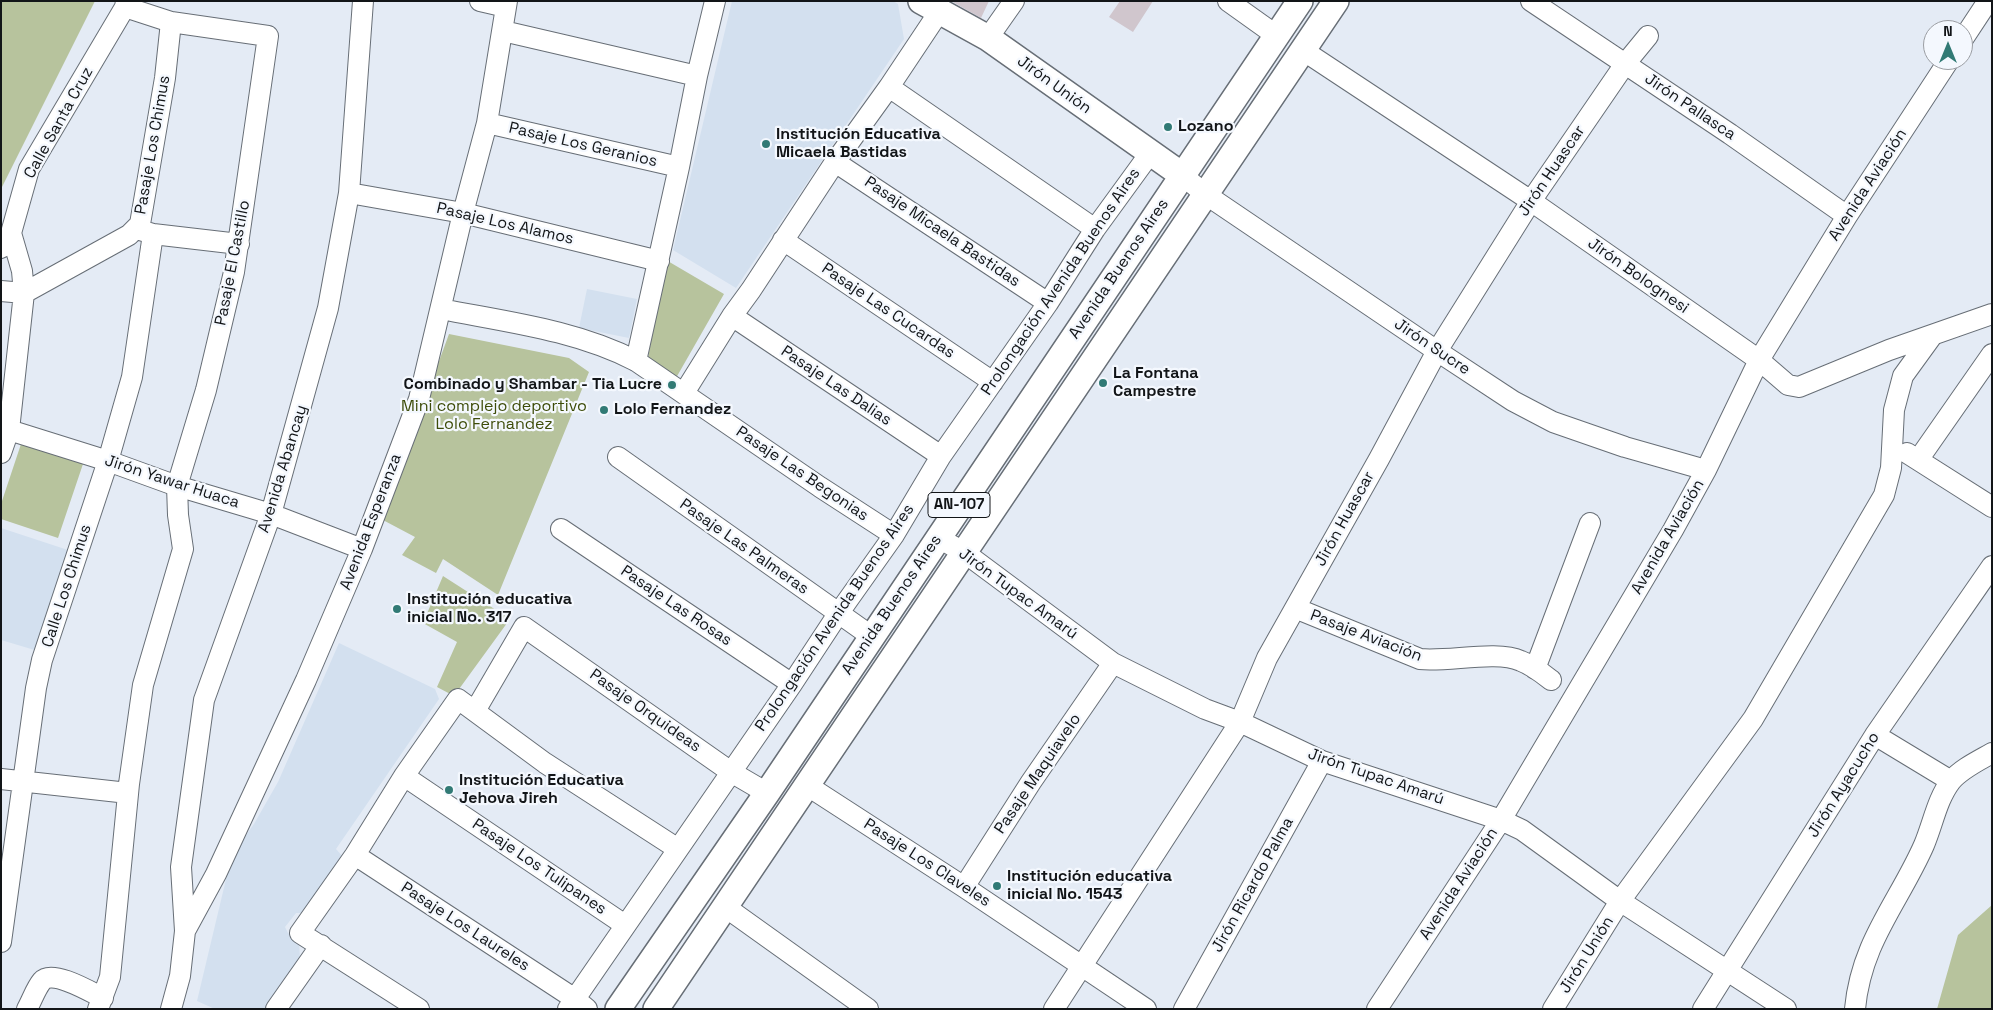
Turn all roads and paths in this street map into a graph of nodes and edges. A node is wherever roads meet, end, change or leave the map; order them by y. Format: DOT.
graph roads {
  1 [pos="363,1"];
  2 [pos="480,1"];
  3 [pos="715,1"];
  4 [pos="1014,1"];
  5 [pos="1228,1"];
  6 [pos="1300,1"];
  7 [pos="1336,1"];
  8 [pos="1531,1"];
  9 [pos="1988,1"];
  10 [pos="126,4"];
  11 [pos="506,4"];
  12 [pos="930,6"];
  13 [pos="171,22"];
  14 [pos="1973,24"];
  15 [pos="503,31"];
  16 [pos="1277,36"];
  17 [pos="1648,36"];
  18 [pos="988,38"];
  19 [pos="1304,51"];
  20 [pos="1625,64"];
  21 [pos="1943,70"];
  22 [pos="697,76"];
  23 [pos="889,87"];
  24 [pos="487,123"];
  25 [pos="1151,152"];
  26 [pos="835,162"];
  27 [pos="679,167"];
  28 [pos="1182,175"];
  29 [pos="349,193"];
  30 [pos="1205,194"];
  31 [pos="1531,201"];
  32 [pos="463,213"];
  33 [pos="1848,216"];
  34 [pos="1095,229"];
  35 [pos="144,231"];
  36 [pos="783,240"];
  37 [pos="6,241"];
  38 [pos="239,244"];
  39 [pos="659,261"];
  40 [pos="1,291"];
  41 [pos="24,293"];
  42 [pos="1048,303"];
  43 [pos="442,309"];
  44 [pos="1992,314"];
  45 [pos="732,316"];
  46 [pos="1932,336"];
  47 [pos="1437,351"];
  48 [pos="1992,354"];
  49 [pos="1759,360"];
  50 [pos="636,361"];
  51 [pos="993,382"];
  52 [pos="684,393"];
  53 [pos="9,430"];
  54 [pos="1893,444"];
  55 [pos="1,453"];
  56 [pos="941,456"];
  57 [pos="618,457"];
  58 [pos="1918,460"];
  59 [pos="108,461"];
  60 [pos="1706,470"];
  61 [pos="177,486"];
  62 [pos="1992,507"];
  63 [pos="271,514"];
  64 [pos="1590,524"];
  65 [pos="561,529"];
  66 [pos="894,535"];
  67 [pos="937,537"];
  68 [pos="362,549"];
  69 [pos="965,553"];
  70 [pos="1992,566"];
  71 [pos="1295,608"];
  72 [pos="838,614"];
  73 [pos="871,636"];
  74 [pos="1114,663"];
  75 [pos="792,684"];
  76 [pos="475,711"];
  77 [pos="1240,722"];
  78 [pos="1875,736"];
  79 [pos="1992,754"];
  80 [pos="1322,761"];
  81 [pos="731,772"];
  82 [pos="404,776"];
  83 [pos="1,779"];
  84 [pos="1951,781"];
  85 [pos="24,782"];
  86 [pos="808,786"];
  87 [pos="128,793"];
  88 [pos="767,793"];
  89 [pos="1501,820"];
  90 [pos="678,849"];
  91 [pos="355,855"];
  92 [pos="964,887"];
  93 [pos="1620,901"];
  94 [pos="724,906"];
  95 [pos="625,925"];
  96 [pos="185,931"];
  97 [pos="1,942"];
  98 [pos="320,945"];
  99 [pos="1082,967"];
  100 [pos="1728,970"];
  101 [pos="101,1003"];
  102 [pos="577,1005"];
  103 [pos="27,1009"];
  104 [pos="171,1009"];
  105 [pos="276,1009"];
  106 [pos="420,1009"];
  107 [pos="618,1009"];
  108 [pos="656,1009"];
  109 [pos="868,1009"];
  110 [pos="1054,1009"];
  111 [pos="1146,1009"];
  112 [pos="1184,1009"];
  113 [pos="1377,1009"];
  114 [pos="1553,1009"];
  115 [pos="1703,1009"];
  116 [pos="1786,1009"];
  117 [pos="1855,1009"];
  1 -- 29 [label="street, Avenida Abancay"];
  2 -- 11 [label="street"];
  3 -- 22 [label="street"];
  4 -- 18 [label="street"];
  5 -- 16 [label="street"];
  6 -- 16 [label="main road, Avenida Buenos Aires / AN-107"];
  7 -- 19 [label="main road, Avenida Buenos Aires / AN-107"];
  8 -- 20 [label="street, Jirón Pallasca"];
  9 -- 14 [label="street"];
  10 -- 13 [label="street"];
  10 -- 37 [label="street, Calle Santa Cruz"];
  11 -- 15 [label="street, Avenida Esperanza"];
  12 -- 18 [label="main road, Jirón Unión"];
  12 -- 23 [label="street"];
  13 -- 35 [label="street, Pasaje Los Chimus"];
  13 -- 38 [label="street, Pasaje El Castillo"];
  15 -- 22 [label="street"];
  15 -- 24 [label="street, Avenida Esperanza"];
  16 -- 28 [label="main road, Avenida Buenos Aires / AN-107"];
  17 -- 20 [label="street, Jirón Huascar"];
  18 -- 25 [label="main road, Jirón Unión"];
  19 -- 30 [label="main road, Avenida Buenos Aires / AN-107"];
  19 -- 31 [label="street, Jirón Bolognesi"];
  20 -- 31 [label="street, Jirón Huascar"];
  20 -- 33 [label="street, Jirón Pallasca"];
  21 -- 33 [label="street, Avenida Aviación"];
  22 -- 27 [label="street"];
  23 -- 26 [label="street"];
  23 -- 34 [label="street"];
  24 -- 27 [label="street, Pasaje Los Geranios"];
  24 -- 32 [label="street, Avenida Esperanza"];
  25 -- 28 [label="main road, Jirón Unión"];
  25 -- 34 [label="street, Prolongación Avenida Buenos Aires"];
  26 -- 36 [label="street"];
  26 -- 42 [label="street, Pasaje Micaela Bastidas"];
  27 -- 39 [label="street"];
  28 -- 30 [label="street, Jirón Sucre"];
  28 -- 67 [label="main road, Avenida Buenos Aires / AN-107"];
  29 -- 32 [label="street, Pasaje Los Alamos"];
  29 -- 63 [label="street, Avenida Abancay"];
  30 -- 47 [label="street, Jirón Sucre"];
  30 -- 69 [label="main road, Avenida Buenos Aires / AN-107"];
  31 -- 47 [label="street, Jirón Huascar"];
  31 -- 49 [label="street, Jirón Bolognesi"];
  32 -- 39 [label="street, Pasaje Los Alamos"];
  32 -- 43 [label="street, Avenida Esperanza"];
  33 -- 49 [label="street, Avenida Aviación"];
  34 -- 42 [label="street, Prolongación Avenida Buenos Aires"];
  35 -- 38 [label="street"];
  35 -- 41 [label="street, Pasaje Los Chimus"];
  35 -- 59 [label="street, Calle Los Chimus"];
  36 -- 45 [label="street"];
  36 -- 51 [label="street, Pasaje Las Cucardas"];
  37 -- 41 [label="street"];
  38 -- 61 [label="street, Pasaje El Castillo"];
  39 -- 50 [label="street"];
  40 -- 41 [label="street"];
  41 -- 53 [label="street"];
  42 -- 51 [label="street, Prolongación Avenida Buenos Aires"];
  43 -- 50 [label="street, Pasaje Las Begonias"];
  43 -- 68 [label="street, Avenida Esperanza"];
  44 -- 46 [label="street, Jirón Bolognesi"];
  45 -- 52 [label="street"];
  45 -- 56 [label="street, Pasaje Las Dalias"];
  46 -- 49 [label="street, Jirón Bolognesi"];
  46 -- 54 [label="street, Jirón Unión"];
  47 -- 60 [label="street, Jirón Sucre"];
  47 -- 71 [label="street, Jirón Huascar"];
  48 -- 58 [label="street"];
  49 -- 60 [label="street, Avenida Aviación"];
  50 -- 52 [label="street, Pasaje Las Begonias"];
  51 -- 56 [label="street, Prolongación Avenida Buenos Aires"];
  52 -- 66 [label="street, Pasaje Las Begonias"];
  53 -- 55 [label="street"];
  53 -- 59 [label="street, Jirón Yawar Huaca"];
  54 -- 58 [label="street"];
  54 -- 93 [label="street, Jirón Unión"];
  56 -- 66 [label="street, Prolongación Avenida Buenos Aires"];
  57 -- 72 [label="street, Pasaje Las Palmeras"];
  58 -- 62 [label="street"];
  59 -- 61 [label="street, Jirón Yawar Huaca"];
  59 -- 85 [label="street, Calle Los Chimus"];
  60 -- 89 [label="street, Avenida Aviación"];
  61 -- 63 [label="street, Jirón Yawar Huaca"];
  61 -- 87 [label="street, Pasaje El Castillo"];
  63 -- 68 [label="street, Jirón Yawar Huaca"];
  63 -- 96 [label="street, Avenida Abancay"];
  64 -- 71 [label="street, Pasaje Aviación"];
  65 -- 75 [label="street, Pasaje Las Rosas"];
  66 -- 72 [label="street, Prolongación Avenida Buenos Aires"];
  67 -- 69 [label="street, Jirón Tupac Amarú"];
  67 -- 73 [label="main road, Avenida Buenos Aires / AN-107"];
  68 -- 96 [label="street, Avenida Esperanza"];
  69 -- 74 [label="street, Jirón Tupac Amarú"];
  69 -- 86 [label="main road, Avenida Buenos Aires / AN-107"];
  70 -- 78 [label="street, Jirón Ayacucho"];
  71 -- 77 [label="street, Jirón Huascar"];
  72 -- 73 [label="street, Pasaje Las Palmeras"];
  72 -- 75 [label="street, Prolongación Avenida Buenos Aires"];
  73 -- 88 [label="main road, Avenida Buenos Aires / AN-107"];
  74 -- 77 [label="street, Jirón Tupac Amarú"];
  74 -- 92 [label="street, Pasaje Maquiavelo"];
  75 -- 81 [label="street, Prolongación Avenida Buenos Aires"];
  76 -- 81 [label="street, Pasaje Orquideas"];
  76 -- 82 [label="street"];
  76 -- 90 [label="street"];
  77 -- 80 [label="street, Jirón Tupac Amarú"];
  77 -- 99 [label="street, Jirón Huascar"];
  78 -- 84 [label="street"];
  78 -- 100 [label="street, Jirón Ayacucho"];
  79 -- 84 [label="street"];
  80 -- 89 [label="street, Jirón Tupac Amarú"];
  80 -- 112 [label="street, Jirón Ricardo Palma"];
  81 -- 88 [label="street, Pasaje Orquideas"];
  81 -- 90 [label="street, Prolongación Avenida Buenos Aires"];
  82 -- 91 [label="street"];
  82 -- 95 [label="street, Pasaje Los Tulipanes"];
  83 -- 85 [label="street"];
  84 -- 117 [label="street"];
  85 -- 87 [label="street"];
  85 -- 97 [label="street, Calle Los Chimus"];
  86 -- 92 [label="street, Pasaje Los Claveles"];
  86 -- 94 [label="main road, Avenida Buenos Aires / AN-107"];
  87 -- 101 [label="street, Pasaje El Castillo"];
  88 -- 107 [label="main road, Avenida Buenos Aires / AN-107"];
  89 -- 93 [label="street, Jirón Tupac Amarú"];
  89 -- 113 [label="street, Avenida Aviación"];
  90 -- 95 [label="street, Prolongación Avenida Buenos Aires"];
  91 -- 98 [label="street"];
  91 -- 102 [label="street, Pasaje Los Laureles"];
  92 -- 99 [label="street, Pasaje Los Claveles"];
  93 -- 100 [label="street, Jirón Tupac Amarú"];
  93 -- 114 [label="street, Jirón Unión"];
  94 -- 108 [label="main road, Avenida Buenos Aires / AN-107"];
  94 -- 109 [label="street"];
  95 -- 102 [label="street, Prolongación Avenida Buenos Aires"];
  96 -- 104 [label="street"];
  98 -- 105 [label="street"];
  98 -- 106 [label="street"];
  99 -- 110 [label="street, Jirón Huascar"];
  99 -- 111 [label="street, Pasaje Los Claveles"];
  100 -- 115 [label="street, Jirón Ayacucho"];
  100 -- 116 [label="street, Jirón Tupac Amarú"];
  101 -- 103 [label="street"];
}
